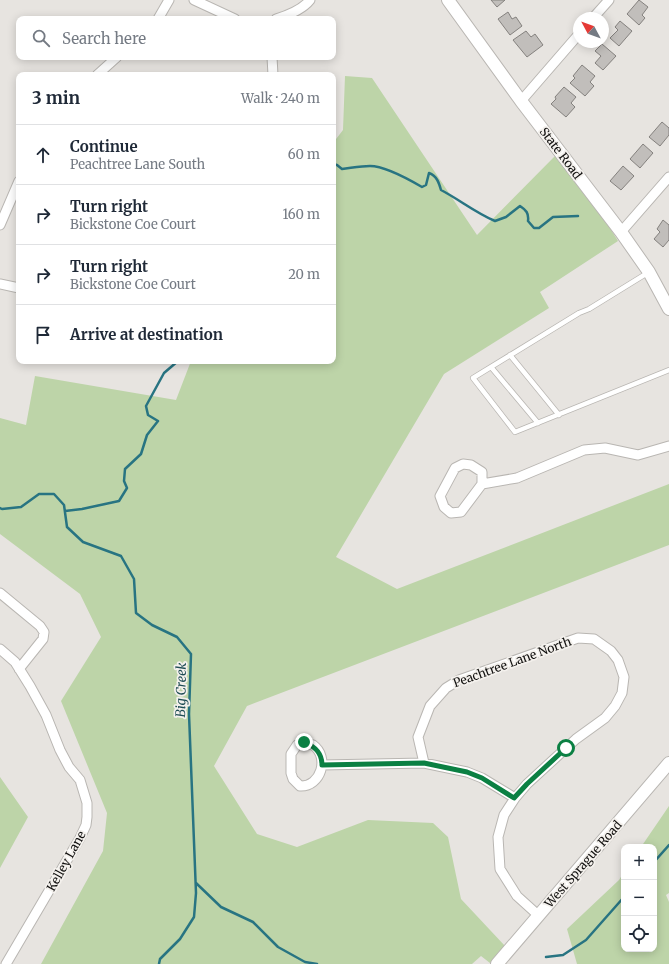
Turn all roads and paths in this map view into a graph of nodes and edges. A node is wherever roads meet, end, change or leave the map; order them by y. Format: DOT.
graph roads {
  1 [pos="168,0"];
  2 [pos="194,0"];
  3 [pos="310,0"];
  4 [pos="448,0"];
  5 [pos="609,0"];
  6 [pos="598,12"];
  7 [pos="160,16"];
  8 [pos="229,16"];
  9 [pos="285,16"];
  10 [pos="573,41"];
  11 [pos="114,60"];
  12 [pos="272,60"];
  13 [pos="100,72"];
  14 [pos="273,72"];
  15 [pos="522,101"];
  16 [pos="669,177"];
  17 [pos="16,188"];
  18 [pos="0,225"];
  19 [pos="622,232"];
  20 [pos="650,272"];
  21 [pos="0,284"];
  22 [pos="16,287"];
  23 [pos="669,309"];
  24 [pos="510,355"];
  25 [pos="491,367"];
  26 [pos="669,370"];
  27 [pos="559,415"];
  28 [pos="538,423"];
  29 [pos="669,446"];
  30 [pos="482,484"];
  31 [pos="0,593"];
  32 [pos="0,649"];
  33 [pos="19,669"];
  34 [pos="424,763"];
  35 [pos="669,763"];
  36 [pos="322,765"];
  37 [pos="514,798"];
  38 [pos="538,915"];
  39 [pos="6,964"];
  40 [pos="497,964"];
  1 -- 7 [label="street"];
  2 -- 8 [label="street"];
  3 -- 9 [label="street"];
  4 -- 15 [label="main road, State Road"];
  5 -- 6 [label="street"];
  10 -- 15 [label="street"];
  11 -- 13 [label="street"];
  12 -- 14 [label="street"];
  15 -- 19 [label="main road, State Road"];
  16 -- 19 [label="street"];
  17 -- 18 [label="street"];
  19 -- 20 [label="main road, State Road"];
  20 -- 23 [label="main road, State Road"];
  20 -- 24 [label="lane"];
  21 -- 22 [label="street"];
  24 -- 25 [label="lane"];
  24 -- 27 [label="lane"];
  25 -- 28 [label="lane"];
  25 -- 28 [label="lane"];
  26 -- 27 [label="lane"];
  27 -- 28 [label="lane"];
  29 -- 30 [label="street"];
  30 -- 30 [label="street"];
  31 -- 33 [label="street"];
  32 -- 33 [label="street, Kelley Lane"];
  33 -- 39 [label="street, Kelley Lane"];
  34 -- 36 [label="street"];
  34 -- 37 [label="street"];
  34 -- 37 [label="street, Peachtree Lane North"];
  35 -- 38 [label="main road, West Sprague Road"];
  36 -- 36 [label="street"];
  37 -- 38 [label="street"];
  38 -- 40 [label="main road, West Sprague Road"];
}
